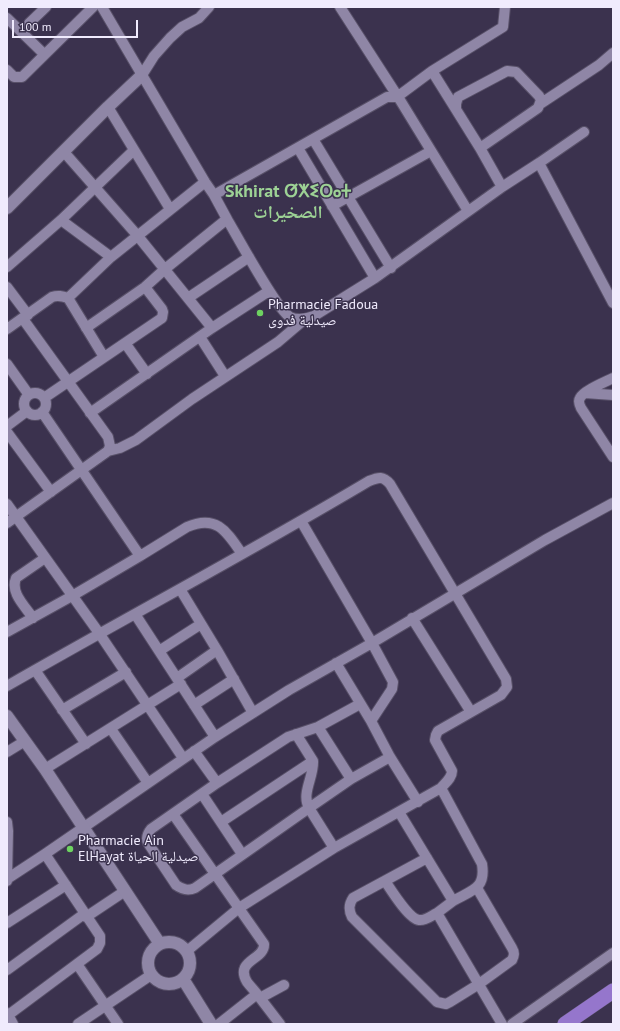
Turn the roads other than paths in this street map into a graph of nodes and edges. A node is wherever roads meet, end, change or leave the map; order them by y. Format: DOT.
graph roads {
  1 [pos="46,7"];
  2 [pos="93,7"];
  3 [pos="102,7"];
  4 [pos="209,7"];
  5 [pos="340,7"];
  6 [pos="505,7"];
  7 [pos="7,18"];
  8 [pos="21,31"];
  9 [pos="613,53"];
  10 [pos="44,54"];
  11 [pos="7,70"];
  12 [pos="432,71"];
  13 [pos="142,75"];
  14 [pos="397,97"];
  15 [pos="540,104"];
  16 [pos="108,107"];
  17 [pos="456,109"];
  18 [pos="584,132"];
  19 [pos="313,139"];
  20 [pos="298,148"];
  21 [pos="480,148"];
  22 [pos="134,150"];
  23 [pos="431,151"];
  24 [pos="64,152"];
  25 [pos="539,163"];
  26 [pos="205,182"];
  27 [pos="502,187"];
  28 [pos="95,188"];
  29 [pos="214,195"];
  30 [pos="348,196"];
  31 [pos="332,206"];
  32 [pos="7,208"];
  33 [pos="170,208"];
  34 [pos="468,211"];
  35 [pos="227,219"];
  36 [pos="61,220"];
  37 [pos="137,235"];
  38 [pos="111,257"];
  39 [pos="249,257"];
  40 [pos="7,267"];
  41 [pos="391,268"];
  42 [pos="165,269"];
  43 [pos="375,278"];
  44 [pos="7,287"];
  45 [pos="145,287"];
  46 [pos="270,291"];
  47 [pos="68,298"];
  48 [pos="188,298"];
  49 [pos="613,302"];
  50 [pos="25,317"];
  51 [pos="305,319"];
  52 [pos="86,328"];
  53 [pos="212,328"];
  54 [pos="7,329"];
  55 [pos="200,337"];
  56 [pos="125,343"];
  57 [pos="104,357"];
  58 [pos="7,364"];
  59 [pos="147,374"];
  60 [pos="226,376"];
  61 [pos="613,378"];
  62 [pos="68,382"];
  63 [pos="584,393"];
  64 [pos="29,395"];
  65 [pos="613,395"];
  66 [pos="44,398"];
  67 [pos="27,411"];
  68 [pos="42,412"];
  69 [pos="90,413"];
  70 [pos="7,426"];
  71 [pos="7,432"];
  72 [pos="108,451"];
  73 [pos="613,457"];
  74 [pos="82,469"];
  75 [pos="51,492"];
  76 [pos="613,503"];
  77 [pos="7,504"];
  78 [pos="16,517"];
  79 [pos="301,521"];
  80 [pos="7,523"];
  81 [pos="242,554"];
  82 [pos="140,556"];
  83 [pos="46,558"];
  84 [pos="180,589"];
  85 [pos="454,593"];
  86 [pos="72,596"];
  87 [pos="134,614"];
  88 [pos="33,618"];
  89 [pos="412,618"];
  90 [pos="201,624"];
  91 [pos="7,632"];
  92 [pos="99,633"];
  93 [pos="372,643"];
  94 [pos="216,650"];
  95 [pos="159,651"];
  96 [pos="336,663"];
  97 [pos="35,670"];
  98 [pos="126,672"];
  99 [pos="234,679"];
  100 [pos="179,681"];
  101 [pos="7,686"];
  102 [pos="360,704"];
  103 [pos="194,705"];
  104 [pos="148,706"];
  105 [pos="62,710"];
  106 [pos="471,712"];
  107 [pos="253,713"];
  108 [pos="7,716"];
  109 [pos="371,721"];
  110 [pos="318,727"];
  111 [pos="111,729"];
  112 [pos="296,734"];
  113 [pos="215,737"];
  114 [pos="25,741"];
  115 [pos="86,744"];
  116 [pos="194,751"];
  117 [pos="7,752"];
  118 [pos="390,757"];
  119 [pos="183,758"];
  120 [pos="313,761"];
  121 [pos="45,769"];
  122 [pos="351,779"];
  123 [pos="148,783"];
  124 [pos="217,783"];
  125 [pos="441,788"];
  126 [pos="202,794"];
  127 [pos="418,802"];
  128 [pos="309,808"];
  129 [pos="399,812"];
  130 [pos="173,814"];
  131 [pos="221,822"];
  132 [pos="7,828"];
  133 [pos="83,828"];
  134 [pos="334,848"];
  135 [pos="45,854"];
  136 [pos="242,854"];
  137 [pos="427,858"];
  138 [pos="214,874"];
  139 [pos="7,879"];
  140 [pos="385,882"];
  141 [pos="66,886"];
  142 [pos="477,888"];
  143 [pos="125,891"];
  144 [pos="453,901"];
  145 [pos="239,908"];
  146 [pos="436,913"];
  147 [pos="85,916"];
  148 [pos="7,923"];
  149 [pos="160,944"];
  150 [pos="187,951"];
  151 [pos="613,953"];
  152 [pos="77,964"];
  153 [pos="7,970"];
  154 [pos="151,975"];
  155 [pos="183,980"];
  156 [pos="479,984"];
  157 [pos="284,985"];
  158 [pos="613,991"];
  159 [pos="258,996"];
  160 [pos="105,1005"];
  161 [pos="7,1015"];
  162 [pos="13,1024"];
  163 [pos="78,1024"];
  164 [pos="118,1024"];
  165 [pos="211,1024"];
  166 [pos="219,1024"];
  167 [pos="280,1024"];
  168 [pos="502,1024"];
  169 [pos="512,1024"];
  170 [pos="565,1024"];
  1 -- 8 [label="street"];
  2 -- 10 [label="street"];
  3 -- 13 [label="street"];
  4 -- 13 [label="street"];
  5 -- 14 [label="street"];
  6 -- 12 [label="street"];
  7 -- 8 [label="street"];
  8 -- 10 [label="street"];
  9 -- 15 [label="street"];
  10 -- 11 [label="street"];
  12 -- 14 [label="street"];
  12 -- 17 [label="street"];
  13 -- 16 [label="street"];
  13 -- 26 [label="street"];
  14 -- 19 [label="street"];
  14 -- 23 [label="street"];
  15 -- 17 [label="street"];
  15 -- 21 [label="street"];
  16 -- 22 [label="street"];
  16 -- 24 [label="street"];
  17 -- 21 [label="street"];
  18 -- 25 [label="street"];
  19 -- 20 [label="street"];
  19 -- 30 [label="street"];
  20 -- 29 [label="street"];
  20 -- 31 [label="street"];
  21 -- 27 [label="street"];
  22 -- 28 [label="street"];
  22 -- 33 [label="street"];
  23 -- 30 [label="street"];
  23 -- 34 [label="street"];
  24 -- 28 [label="street"];
  24 -- 32 [label="street"];
  25 -- 27 [label="street"];
  25 -- 49 [label="street"];
  26 -- 29 [label="street"];
  26 -- 33 [label="street"];
  27 -- 34 [label="street"];
  28 -- 36 [label="street"];
  28 -- 37 [label="street"];
  29 -- 35 [label="street"];
  30 -- 31 [label="street"];
  30 -- 41 [label="street"];
  31 -- 43 [label="street"];
  33 -- 37 [label="street"];
  34 -- 41 [label="street"];
  35 -- 39 [label="street"];
  35 -- 42 [label="street"];
  36 -- 38 [label="street"];
  36 -- 40 [label="street"];
  37 -- 38 [label="street"];
  37 -- 42 [label="street"];
  38 -- 47 [label="street"];
  39 -- 46 [label="street"];
  39 -- 48 [label="street"];
  41 -- 43 [label="street"];
  42 -- 45 [label="street"];
  42 -- 48 [label="street"];
  43 -- 51 [label="street"];
  44 -- 50 [label="street"];
  45 -- 52 [label="street"];
  45 -- 56 [label="street"];
  46 -- 51 [label="street"];
  46 -- 53 [label="street"];
  47 -- 50 [label="street"];
  47 -- 52 [label="street"];
  48 -- 53 [label="street"];
  50 -- 54 [label="street"];
  50 -- 62 [label="street"];
  51 -- 60 [label="street"];
  52 -- 57 [label="street"];
  53 -- 55 [label="street"];
  55 -- 59 [label="street"];
  55 -- 60 [label="street"];
  56 -- 57 [label="street"];
  56 -- 59 [label="street"];
  57 -- 62 [label="street"];
  58 -- 64 [label="street"];
  59 -- 69 [label="street"];
  60 -- 72 [label="street"];
  61 -- 63 [label="street"];
  62 -- 66 [label="street"];
  62 -- 69 [label="street"];
  63 -- 65 [label="street"];
  63 -- 73 [label="street"];
  64 -- 66 [label="street"];
  64 -- 67 [label="street"];
  66 -- 68 [label="street"];
  67 -- 68 [label="street"];
  67 -- 70 [label="street"];
  68 -- 74 [label="street"];
  69 -- 72 [label="street"];
  71 -- 75 [label="street"];
  72 -- 74 [label="street"];
  74 -- 75 [label="street"];
  74 -- 82 [label="street"];
  75 -- 78 [label="street"];
  76 -- 85 [label="street"];
  77 -- 78 [label="street"];
  78 -- 80 [label="street"];
  78 -- 83 [label="street"];
  79 -- 81 [label="street"];
  79 -- 85 [label="street"];
  79 -- 93 [label="street"];
  81 -- 82 [label="street"];
  81 -- 84 [label="street"];
  82 -- 86 [label="street"];
  83 -- 86 [label="street"];
  83 -- 88 [label="street"];
  84 -- 87 [label="street"];
  84 -- 90 [label="street"];
  85 -- 89 [label="street"];
  85 -- 106 [label="street"];
  86 -- 88 [label="street"];
  86 -- 92 [label="street"];
  87 -- 92 [label="street"];
  87 -- 95 [label="street"];
  88 -- 91 [label="street"];
  89 -- 93 [label="street"];
  89 -- 106 [label="street"];
  90 -- 94 [label="street"];
  90 -- 95 [label="street"];
  92 -- 97 [label="street"];
  92 -- 98 [label="street"];
  93 -- 96 [label="street"];
  93 -- 109 [label="street"];
  94 -- 99 [label="street"];
  94 -- 100 [label="street"];
  95 -- 100 [label="street"];
  96 -- 102 [label="street"];
  96 -- 107 [label="street"];
  97 -- 101 [label="street"];
  97 -- 105 [label="street"];
  98 -- 104 [label="street"];
  98 -- 105 [label="street"];
  99 -- 103 [label="street"];
  99 -- 107 [label="street"];
  100 -- 103 [label="street"];
  100 -- 104 [label="street"];
  102 -- 109 [label="street"];
  102 -- 110 [label="street"];
  103 -- 113 [label="street"];
  104 -- 111 [label="street"];
  104 -- 119 [label="street"];
  105 -- 115 [label="street"];
  106 -- 125 [label="street"];
  107 -- 113 [label="street"];
  108 -- 114 [label="street"];
  109 -- 118 [label="street"];
  110 -- 112 [label="street"];
  110 -- 122 [label="street"];
  111 -- 115 [label="street"];
  111 -- 123 [label="street"];
  112 -- 120 [label="street"];
  112 -- 124 [label="street"];
  113 -- 116 [label="street"];
  114 -- 117 [label="street"];
  114 -- 121 [label="street"];
  115 -- 121 [label="street"];
  116 -- 119 [label="street"];
  116 -- 124 [label="street"];
  118 -- 122 [label="street"];
  118 -- 127 [label="street"];
  119 -- 123 [label="street"];
  120 -- 128 [label="street"];
  120 -- 131 [label="street"];
  121 -- 133 [label="street"];
  122 -- 128 [label="street"];
  123 -- 133 [label="street"];
  124 -- 126 [label="street"];
  125 -- 127 [label="street"];
  125 -- 142 [label="street"];
  126 -- 130 [label="street"];
  126 -- 131 [label="street"];
  127 -- 129 [label="street"];
  128 -- 134 [label="street"];
  128 -- 136 [label="street"];
  129 -- 134 [label="street"];
  129 -- 137 [label="street"];
  130 -- 138 [label="street"];
  130 -- 138 [label="street"];
  131 -- 136 [label="street"];
  132 -- 139 [label="street"];
  133 -- 135 [label="street"];
  133 -- 143 [label="street"];
  134 -- 145 [label="street"];
  135 -- 139 [label="street"];
  135 -- 141 [label="street"];
  136 -- 138 [label="street"];
  137 -- 140 [label="street"];
  137 -- 144 [label="street"];
  138 -- 145 [label="street"];
  140 -- 146 [label="street"];
  140 -- 156 [label="street"];
  141 -- 147 [label="street"];
  141 -- 148 [label="street"];
  142 -- 144 [label="street"];
  142 -- 156 [label="street"];
  143 -- 147 [label="street"];
  143 -- 149 [label="street"];
  144 -- 146 [label="street"];
  145 -- 150 [label="street"];
  145 -- 159 [label="street"];
  146 -- 156 [label="street"];
  147 -- 152 [label="street"];
  147 -- 153 [label="street"];
  149 -- 150 [label="street"];
  149 -- 154 [label="street"];
  150 -- 155 [label="street"];
  151 -- 169 [label="street"];
  152 -- 160 [label="street"];
  152 -- 161 [label="street"];
  154 -- 155 [label="street"];
  154 -- 160 [label="street"];
  155 -- 165 [label="street"];
  156 -- 168 [label="street"];
  157 -- 159 [label="street"];
  158 -- 170 [label="main road"];
  159 -- 166 [label="street"];
  159 -- 167 [label="street"];
  160 -- 163 [label="street"];
  160 -- 164 [label="street"];
  161 -- 162 [label="street"];
}
